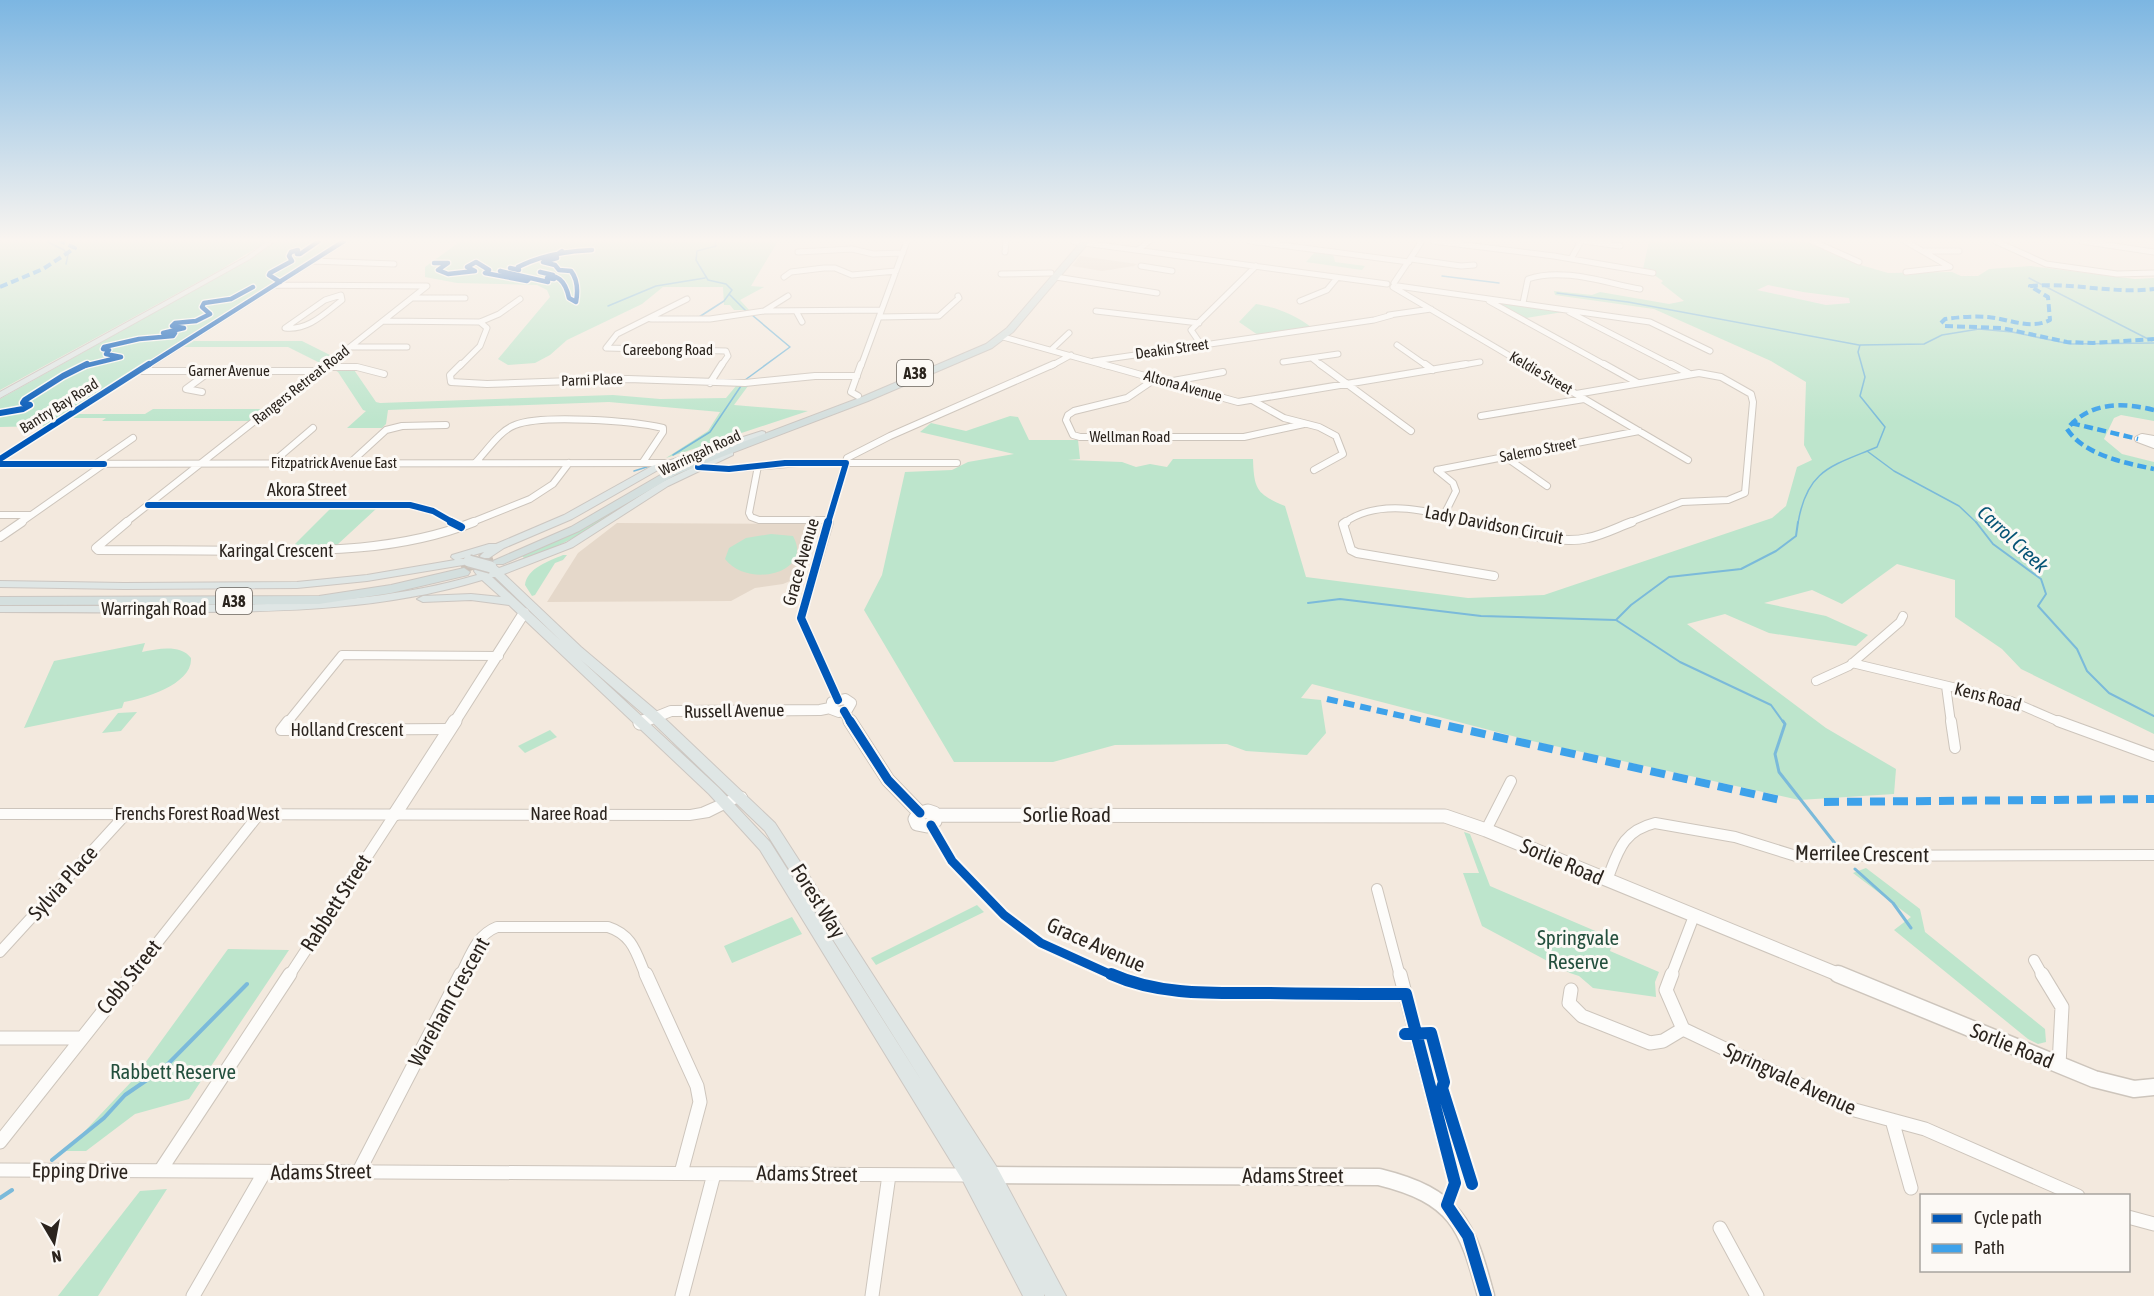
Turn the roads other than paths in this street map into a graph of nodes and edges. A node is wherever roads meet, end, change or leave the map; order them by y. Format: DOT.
graph roads {
  1 [pos="169,301"];
  2 [pos="249,301"];
  3 [pos="323,301"];
  4 [pos="340,301"];
  5 [pos="408,301"];
  6 [pos="517,301"];
  7 [pos="682,301"];
  8 [pos="779,301"];
  9 [pos="885,301"];
  10 [pos="954,301"];
  11 [pos="1030,301"];
  12 [pos="1221,301"];
  13 [pos="1419,301"];
  14 [pos="1489,301"];
  15 [pos="1511,301"];
  16 [pos="1523,303"];
  17 [pos="1431,309"];
  18 [pos="1564,309"];
  19 [pos="764,311"];
  20 [pos="796,311"];
  21 [pos="1096,311"];
  22 [pos="880,314"];
  23 [pos="647,319"];
  24 [pos="383,321"];
  25 [pos="480,322"];
  26 [pos="802,322"];
  27 [pos="1199,323"];
  28 [pos="1070,333"];
  29 [pos="1000,335"];
  30 [pos="1397,345"];
  31 [pos="1202,346"];
  32 [pos="351,347"];
  33 [pos="407,347"];
  34 [pos="1051,350"];
  35 [pos="1710,351"];
  36 [pos="1338,354"];
  37 [pos="1071,355"];
  38 [pos="1313,360"];
  39 [pos="1094,362"];
  40 [pos="1283,362"];
  41 [pos="1480,362"];
  42 [pos="322,369"];
  43 [pos="1433,370"];
  44 [pos="139,371"];
  45 [pos="209,371"];
  46 [pos="1223,372"];
  47 [pos="384,374"];
  48 [pos="1689,374"];
  49 [pos="857,376"];
  50 [pos="1155,379"];
  51 [pos="1168,382"];
  52 [pos="710,383"];
  53 [pos="1638,383"];
  54 [pos="1347,384"];
  55 [pos="202,392"];
  56 [pos="1576,394"];
  57 [pos="0,395"];
  58 [pos="862,397"];
  59 [pos="1584,399"];
  60 [pos="1252,400"];
  61 [pos="1481,416"];
  62 [pos="1304,424"];
  63 [pos="446,425"];
  64 [pos="313,428"];
  65 [pos="1411,431"];
  66 [pos="1639,431"];
  67 [pos="134,438"];
  68 [pos="758,439"];
  69 [pos="2154,439"];
  70 [pos="2154,446"];
  71 [pos="1504,456"];
  72 [pos="0,459"];
  73 [pos="1688,460"];
  74 [pos="644,462"];
  75 [pos="272,463"];
  76 [pos="350,463"];
  77 [pos="475,463"];
  78 [pos="569,463"];
  79 [pos="667,463"];
  80 [pos="846,463"];
  81 [pos="957,463"];
  82 [pos="0,464"];
  83 [pos="100,464"];
  84 [pos="201,464"];
  85 [pos="758,466"];
  86 [pos="698,467"];
  87 [pos="1314,470"];
  88 [pos="1437,470"];
  89 [pos="1547,486"];
  90 [pos="148,505"];
  91 [pos="0,515"];
  92 [pos="31,515"];
  93 [pos="1444,515"];
  94 [pos="829,520"];
  95 [pos="461,527"];
  96 [pos="0,537"];
  97 [pos="524,537"];
  98 [pos="557,551"];
  99 [pos="482,566"];
  100 [pos="411,571"];
  101 [pos="1494,576"];
  102 [pos="513,588"];
  103 [pos="1,594"];
  104 [pos="512,603"];
  105 [pos="0,609"];
  106 [pos="269,609"];
  107 [pos="524,613"];
  108 [pos="1903,616"];
  109 [pos="499,656"];
  110 [pos="1852,663"];
  111 [pos="1816,681"];
  112 [pos="1946,686"];
  113 [pos="838,706"];
  114 [pos="654,716"];
  115 [pos="640,723"];
  116 [pos="450,729"];
  117 [pos="1955,748"];
  118 [pos="2154,756"];
  119 [pos="1511,780"];
  120 [pos="733,800"];
  121 [pos="260,813"];
  122 [pos="920,813"];
  123 [pos="0,814"];
  124 [pos="126,814"];
  125 [pos="395,814"];
  126 [pos="933,820"];
  127 [pos="1486,830"];
  128 [pos="2154,855"];
  129 [pos="1607,880"];
  130 [pos="1377,889"];
  131 [pos="1694,916"];
  132 [pos="0,952"];
  133 [pos="2034,960"];
  134 [pos="1571,990"];
  135 [pos="1406,994"];
  136 [pos="1683,1029"];
  137 [pos="0,1038"];
  138 [pos="81,1038"];
  139 [pos="2059,1065"];
  140 [pos="2154,1087"];
  141 [pos="1892,1120"];
  142 [pos="0,1142"];
  143 [pos="0,1170"];
  144 [pos="359,1171"];
  145 [pos="160,1172"];
  146 [pos="264,1173"];
  147 [pos="681,1173"];
  148 [pos="714,1174"];
  149 [pos="889,1175"];
  150 [pos="970,1175"];
  151 [pos="991,1175"];
  152 [pos="1911,1188"];
  153 [pos="2073,1194"];
  154 [pos="1447,1205"];
  155 [pos="2130,1218"];
  156 [pos="2154,1224"];
  157 [pos="1720,1228"];
  158 [pos="193,1296"];
  159 [pos="682,1296"];
  160 [pos="872,1296"];
  161 [pos="1034,1296"];
  162 [pos="1056,1296"];
  163 [pos="1486,1296"];
  164 [pos="1757,1296"];
  1 -- 57 [label="main road"];
  2 -- 44 [label="street, Bantry Bay Road"];
  3 -- 4 [label="street"];
  5 -- 24 [label="street, Rangers Retreat Road"];
  6 -- 25 [label="street"];
  7 -- 23 [label="street"];
  8 -- 19 [label="street"];
  9 -- 22 [label="street"];
  10 -- 22 [label="street"];
  11 -- 29 [label="highway, Warringah Road / A38"];
  12 -- 27 [label="street"];
  13 -- 17 [label="street, Keldie Street"];
  14 -- 53 [label="street"];
  15 -- 16 [label="street"];
  16 -- 18 [label="street"];
  17 -- 31 [label="street, Deakin Street"];
  17 -- 56 [label="street, Keldie Street"];
  18 -- 35 [label="street"];
  18 -- 48 [label="street"];
  19 -- 20 [label="street"];
  19 -- 23 [label="street"];
  20 -- 22 [label="street"];
  20 -- 26 [label="street"];
  21 -- 27 [label="street"];
  22 -- 49 [label="street"];
  23 -- 52 [label="street, Careebong Road"];
  24 -- 25 [label="street"];
  24 -- 32 [label="street, Rangers Retreat Road"];
  25 -- 52 [label="street, Parni Place"];
  27 -- 31 [label="street"];
  28 -- 34 [label="street"];
  29 -- 34 [label="street, Altona Avenue"];
  29 -- 58 [label="highway, Warringah Road / A38"];
  30 -- 43 [label="street"];
  31 -- 39 [label="street, Deakin Street"];
  32 -- 33 [label="street"];
  32 -- 42 [label="street, Rangers Retreat Road"];
  34 -- 37 [label="street, Altona Avenue"];
  36 -- 38 [label="street"];
  37 -- 39 [label="street, Altona Avenue"];
  37 -- 80 [label="street"];
  38 -- 40 [label="street"];
  38 -- 54 [label="street"];
  39 -- 50 [label="street, Altona Avenue"];
  41 -- 43 [label="street, Altona Avenue"];
  42 -- 45 [label="street, Garner Avenue"];
  42 -- 47 [label="street, Garner Avenue"];
  42 -- 84 [label="street, Rangers Retreat Road"];
  43 -- 54 [label="street, Altona Avenue"];
  44 -- 45 [label="street, Garner Avenue"];
  44 -- 72 [label="street, Bantry Bay Road"];
  45 -- 55 [label="street"];
  46 -- 51 [label="street"];
  48 -- 53 [label="street, Lady Davidson Circuit"];
  48 -- 93 [label="street, Lady Davidson Circuit"];
  49 -- 52 [label="street, Parni Place"];
  49 -- 58 [label="street"];
  50 -- 51 [label="street, Altona Avenue"];
  50 -- 62 [label="street, Wellman Road"];
  51 -- 60 [label="street, Altona Avenue"];
  53 -- 56 [label="street, Lady Davidson Circuit"];
  54 -- 60 [label="street, Altona Avenue"];
  54 -- 65 [label="street"];
  56 -- 59 [label="street, Keldie Street"];
  58 -- 68 [label="highway, Warringah Road / A38"];
  59 -- 61 [label="street"];
  59 -- 66 [label="street, Keldie Street"];
  60 -- 62 [label="street"];
  62 -- 87 [label="street"];
  63 -- 76 [label="street"];
  64 -- 75 [label="street"];
  66 -- 71 [label="street, Salerno Street"];
  66 -- 73 [label="street, Keldie Street"];
  67 -- 83 [label="street"];
  68 -- 79 [label="main road, Warringah Road / A38"];
  68 -- 86 [label="main road, Warringah Road / A38"];
  68 -- 99 [label="highway, Warringah Road / A38"];
  69 -- 70 [label="street"];
  71 -- 88 [label="street, Salerno Street"];
  71 -- 89 [label="street"];
  74 -- 77 [label="street"];
  74 -- 78 [label="street, Fitzpatrick Avenue East"];
  74 -- 79 [label="street, Fitzpatrick Avenue East"];
  75 -- 76 [label="street, Fitzpatrick Avenue East"];
  75 -- 84 [label="street, Fitzpatrick Avenue East"];
  76 -- 77 [label="street, Fitzpatrick Avenue East"];
  77 -- 78 [label="street, Fitzpatrick Avenue East"];
  78 -- 95 [label="street, Karingal Crescent"];
  79 -- 97 [label="main road, Warringah Road / A38"];
  80 -- 81 [label="street"];
  80 -- 85 [label="street"];
  80 -- 94 [label="street, Grace Avenue"];
  82 -- 83 [label="street, Fitzpatrick Avenue East"];
  83 -- 84 [label="street, Fitzpatrick Avenue East"];
  83 -- 92 [label="street"];
  84 -- 90 [label="street, Karingal Crescent"];
  85 -- 86 [label="street"];
  85 -- 94 [label="street"];
  86 -- 98 [label="main road, Warringah Road / A38"];
  88 -- 93 [label="street"];
  90 -- 95 [label="street, Akora Street"];
  90 -- 95 [label="street, Karingal Crescent"];
  91 -- 92 [label="street"];
  92 -- 96 [label="street"];
  93 -- 101 [label="street, Lady Davidson Circuit"];
  94 -- 113 [label="street, Grace Avenue"];
  97 -- 99 [label="main road, Warringah Road"];
  97 -- 100 [label="main road, A38"];
  98 -- 99 [label="main road, Warringah Road / A38"];
  98 -- 102 [label="main road"];
  99 -- 100 [label="main road, Warringah Road"];
  99 -- 102 [label="main road, Forest Way"];
  99 -- 103 [label="highway, Warringah Road / A38"];
  99 -- 104 [label="main road, Forest Way"];
  99 -- 106 [label="main road, Warringah Road / A38"];
  100 -- 103 [label="main road, Warringah Road / A38"];
  102 -- 114 [label="main road, Forest Way"];
  104 -- 106 [label="main road"];
  104 -- 107 [label="main road, Forest Way"];
  105 -- 106 [label="main road, Warringah Road / A38"];
  107 -- 109 [label="street, Rabbett Street"];
  107 -- 115 [label="main road, Forest Way"];
  108 -- 110 [label="street"];
  109 -- 116 [label="street, Rabbett Street"];
  109 -- 116 [label="street, Holland Crescent"];
  110 -- 111 [label="street"];
  110 -- 112 [label="street, Kens Road"];
  112 -- 117 [label="street"];
  112 -- 118 [label="street, Kens Road"];
  113 -- 114 [label="street, Russell Avenue"];
  113 -- 122 [label="street, Grace Avenue"];
  114 -- 115 [label="street, Russell Avenue"];
  114 -- 120 [label="main road, Forest Way"];
  115 -- 120 [label="main road, Forest Way"];
  116 -- 125 [label="street, Rabbett Street"];
  119 -- 127 [label="street"];
  120 -- 125 [label="main road, Naree Road"];
  120 -- 150 [label="main road, Forest Way"];
  120 -- 151 [label="main road, Forest Way"];
  121 -- 124 [label="main road, Frenchs Forest Road West"];
  121 -- 125 [label="main road, Frenchs Forest Road West"];
  121 -- 138 [label="street, Cobb Street"];
  122 -- 126 [label="street, Sorlie Road"];
  123 -- 124 [label="main road, Frenchs Forest Road West"];
  124 -- 132 [label="street, Sylvia Place"];
  125 -- 145 [label="street, Rabbett Street"];
  126 -- 127 [label="street, Sorlie Road"];
  126 -- 135 [label="street, Grace Avenue"];
  127 -- 129 [label="street, Sorlie Road"];
  128 -- 129 [label="street, Merrilee Crescent"];
  129 -- 131 [label="street, Sorlie Road"];
  130 -- 135 [label="street"];
  131 -- 136 [label="street"];
  131 -- 139 [label="street, Sorlie Road"];
  133 -- 139 [label="street"];
  134 -- 136 [label="street"];
  135 -- 154 [label="street"];
  136 -- 141 [label="street, Springvale Avenue"];
  137 -- 138 [label="street"];
  138 -- 142 [label="street, Cobb Street"];
  139 -- 140 [label="street, Sorlie Road"];
  141 -- 152 [label="street"];
  141 -- 153 [label="street, Springvale Avenue"];
  143 -- 145 [label="street, Epping Drive"];
  144 -- 146 [label="street, Adams Street"];
  144 -- 147 [label="street, Adams Street"];
  144 -- 147 [label="street, Wareham Crescent"];
  145 -- 146 [label="street, Adams Street"];
  146 -- 158 [label="street"];
  147 -- 148 [label="street, Adams Street"];
  148 -- 149 [label="street, Adams Street"];
  148 -- 159 [label="street"];
  149 -- 150 [label="street, Adams Street"];
  149 -- 160 [label="street"];
  150 -- 151 [label="street, Adams Street"];
  150 -- 161 [label="main road, Forest Way"];
  151 -- 154 [label="street, Adams Street"];
  151 -- 162 [label="main road, Forest Way"];
  154 -- 163 [label="street"];
  155 -- 156 [label="street"];
  157 -- 164 [label="street"];
}
